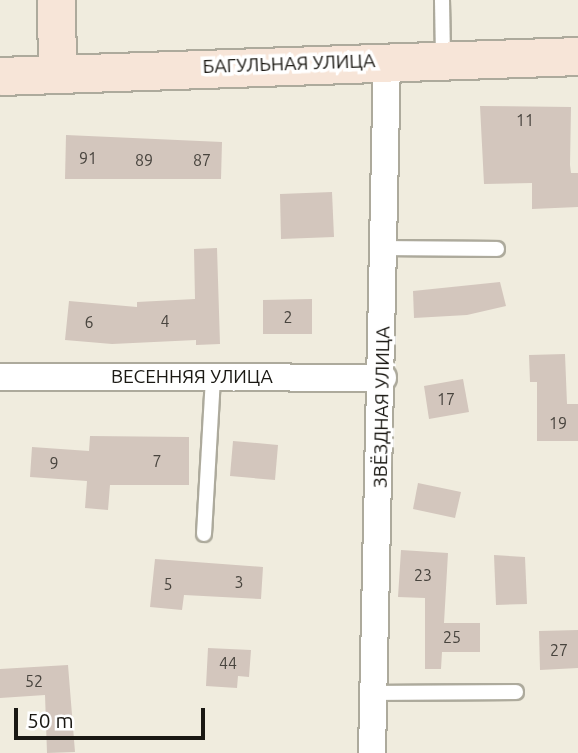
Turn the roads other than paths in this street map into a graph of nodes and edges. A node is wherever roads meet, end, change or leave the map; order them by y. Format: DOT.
graph roads {
  1 [pos="56,0"];
  2 [pos="442,0"];
  3 [pos="578,56"];
  4 [pos="443,59"];
  5 [pos="387,60"];
  6 [pos="57,73"];
  7 [pos="0,76"];
  8 [pos="385,248"];
  9 [pos="497,248"];
  10 [pos="213,376"];
  11 [pos="0,377"];
  12 [pos="383,378"];
  13 [pos="204,534"];
  14 [pos="516,692"];
  15 [pos="374,693"];
  16 [pos="372,753"];
  1 -- 6 [label="street"];
  2 -- 4 [label="lane"];
  3 -- 4 [label="street, БАГУЛЬНАЯ УЛИЦА"];
  4 -- 5 [label="street, БАГУЛЬНАЯ УЛИЦА"];
  5 -- 6 [label="street, БАГУЛЬНАЯ УЛИЦА"];
  5 -- 8 [label="street, ЗВЁЗДНАЯ УЛИЦА"];
  6 -- 7 [label="street, БАГУЛЬНАЯ УЛИЦА"];
  8 -- 9 [label="lane"];
  8 -- 12 [label="street, ЗВЁЗДНАЯ УЛИЦА"];
  10 -- 11 [label="street, ВЕСЕННЯЯ УЛИЦА"];
  10 -- 12 [label="street, ВЕСЕННЯЯ УЛИЦА"];
  10 -- 13 [label="lane"];
  12 -- 15 [label="street, ЗВЁЗДНАЯ УЛИЦА"];
  14 -- 15 [label="lane"];
  15 -- 16 [label="street, ЗВЁЗДНАЯ УЛИЦА"];
}
